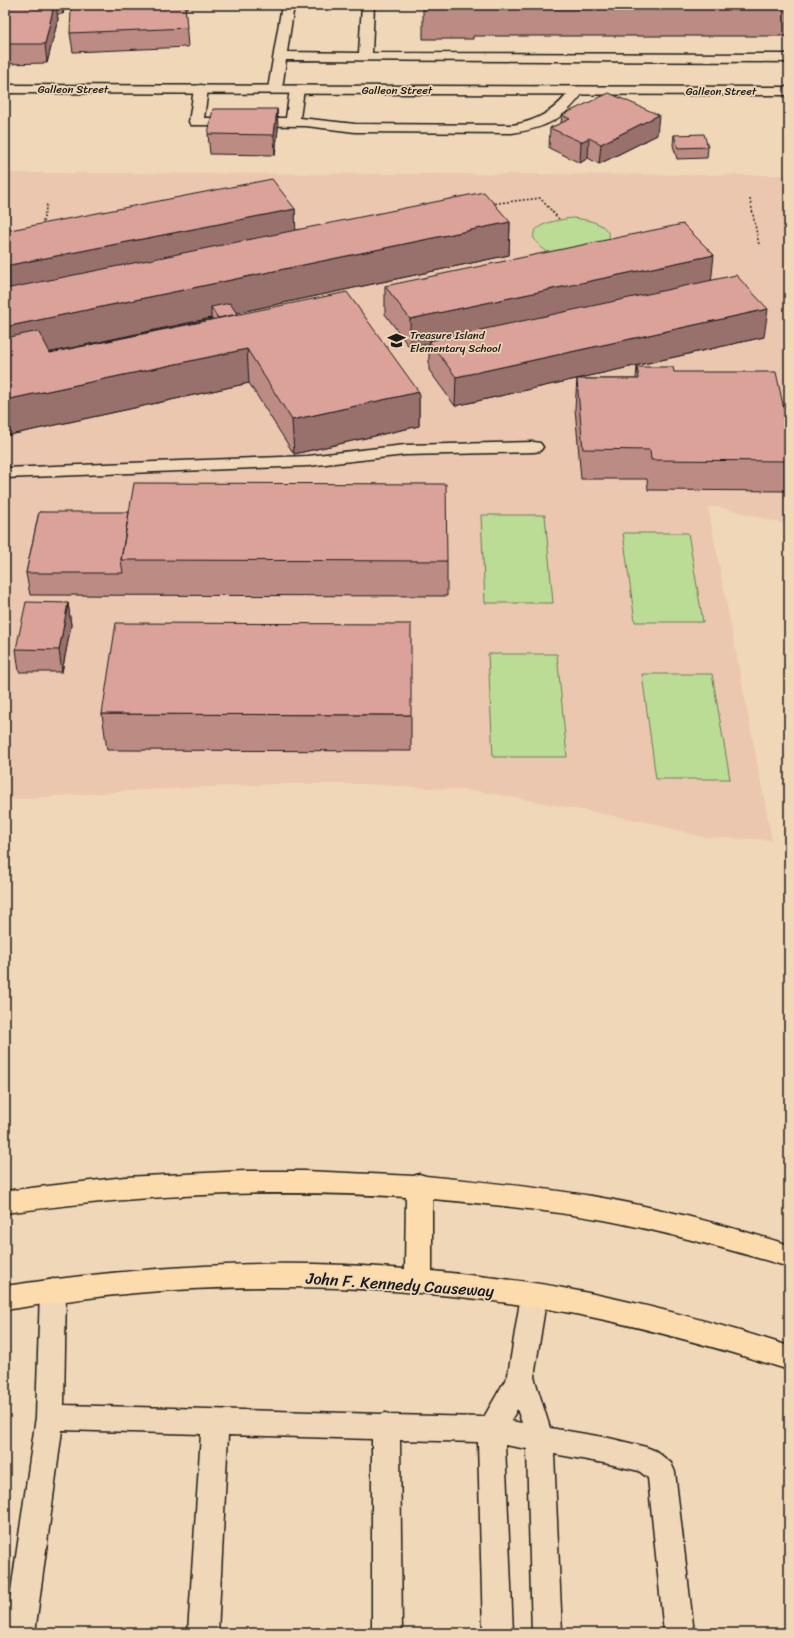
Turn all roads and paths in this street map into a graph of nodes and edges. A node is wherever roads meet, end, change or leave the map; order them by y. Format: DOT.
graph roads {
  1 [pos="288,5"];
  2 [pos="368,5"];
  3 [pos="280,56"];
  4 [pos="365,57"];
  5 [pos="789,58"];
  6 [pos="5,88"];
  7 [pos="201,89"];
  8 [pos="297,89"];
  9 [pos="275,90"];
  10 [pos="578,90"];
  11 [pos="789,91"];
  12 [pos="292,122"];
  13 [pos="750,199"];
  14 [pos="47,204"];
  15 [pos="488,204"];
  16 [pos="559,219"];
  17 [pos="41,231"];
  18 [pos="759,245"];
  19 [pos="534,447"];
  20 [pos="5,473"];
  21 [pos="419,1185"];
  22 [pos="5,1202"];
  23 [pos="789,1256"];
  24 [pos="418,1282"];
  25 [pos="52,1290"];
  26 [pos="534,1295"];
  27 [pos="5,1298"];
  28 [pos="789,1358"];
  29 [pos="521,1377"];
  30 [pos="50,1416"];
  31 [pos="215,1421"];
  32 [pos="386,1426"];
  33 [pos="491,1430"];
  34 [pos="540,1438"];
  35 [pos="20,1633"];
  36 [pos="203,1633"];
  37 [pos="386,1633"];
  38 [pos="498,1633"];
  39 [pos="547,1633"];
  40 [pos="679,1633"];
  1 -- 3 [label="lane"];
  2 -- 4 [label="lane"];
  3 -- 4 [label="lane"];
  3 -- 9 [label="lane"];
  4 -- 5 [label="lane"];
  6 -- 7 [label="street, Galleon Street"];
  7 -- 9 [label="street, Galleon Street"];
  7 -- 12 [label="lane"];
  8 -- 9 [label="street, Galleon Street"];
  8 -- 10 [label="street, Galleon Street"];
  8 -- 12 [label="lane"];
  10 -- 11 [label="street, Galleon Street"];
  10 -- 12 [label="lane"];
  13 -- 18 [label="path"];
  14 -- 17 [label="path"];
  15 -- 16 [label="path"];
  19 -- 20 [label="lane"];
  21 -- 22 [label="main road"];
  21 -- 23 [label="main road"];
  21 -- 24 [label="main road"];
  24 -- 25 [label="main road, John F. Kennedy Causeway"];
  24 -- 26 [label="main road, John F. Kennedy Causeway"];
  25 -- 27 [label="main road, John F. Kennedy Causeway"];
  25 -- 30 [label="lane"];
  26 -- 28 [label="main road, John F. Kennedy Causeway"];
  26 -- 29 [label="lane"];
  29 -- 33 [label="lane"];
  29 -- 34 [label="lane"];
  30 -- 31 [label="lane"];
  30 -- 35 [label="lane"];
  31 -- 32 [label="lane"];
  31 -- 36 [label="lane"];
  32 -- 33 [label="lane"];
  32 -- 37 [label="lane"];
  33 -- 34 [label="lane"];
  33 -- 38 [label="lane"];
  34 -- 39 [label="lane"];
  34 -- 40 [label="lane"];
}
